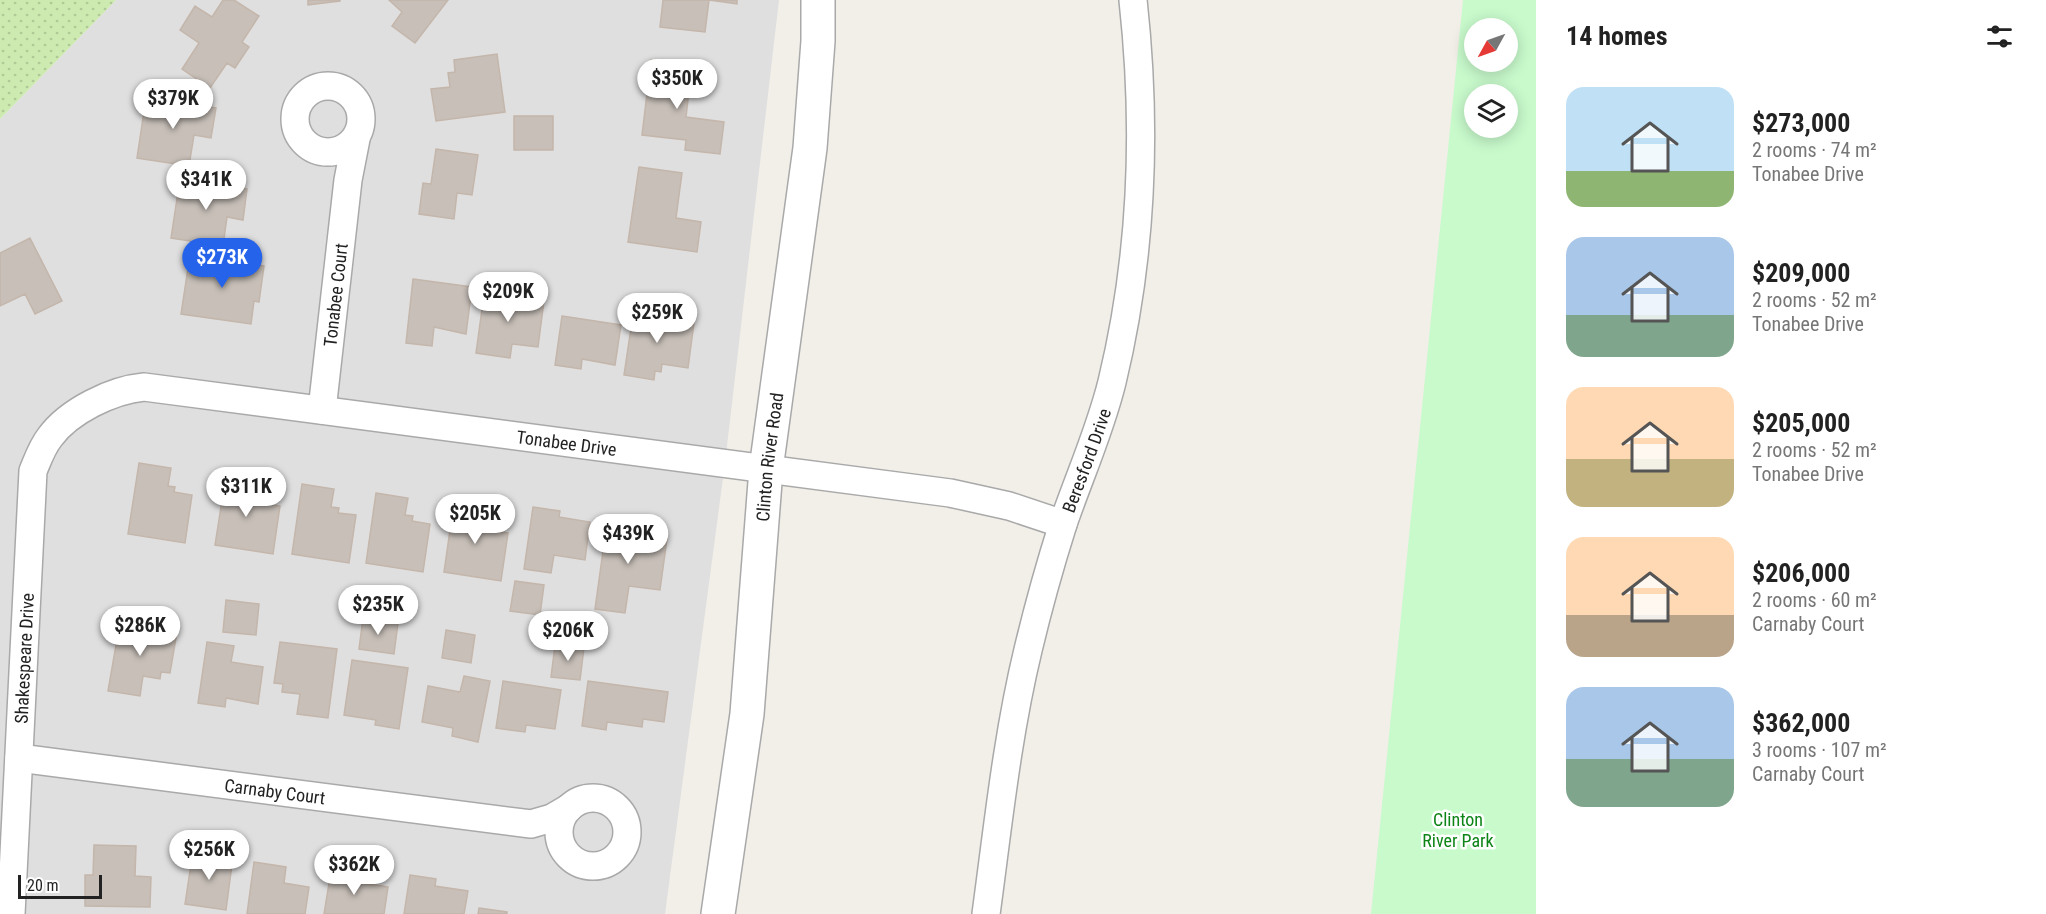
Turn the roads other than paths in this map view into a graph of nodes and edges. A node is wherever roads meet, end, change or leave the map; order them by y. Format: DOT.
graph roads {
  1 [pos="818,0"];
  2 [pos="1133,0"];
  3 [pos="356,139"];
  4 [pos="316,150"];
  5 [pos="348,180"];
  6 [pos="322,410"];
  7 [pos="72,417"];
  8 [pos="766,469"];
  9 [pos="1064,524"];
  10 [pos="19,758"];
  11 [pos="569,808"];
  12 [pos="531,824"];
  13 [pos="565,850"];
  14 [pos="11,914"];
  15 [pos="718,914"];
  16 [pos="986,914"];
  1 -- 8 [label="street, Clinton River Road"];
  2 -- 9 [label="street, Beresford Drive"];
  3 -- 4 [label="street"];
  3 -- 4 [label="street, Tonabee Court"];
  3 -- 5 [label="street, Tonabee Court"];
  4 -- 5 [label="street, Tonabee Court"];
  5 -- 6 [label="street, Tonabee Court"];
  6 -- 7 [label="street, Tonabee Drive"];
  6 -- 8 [label="street, Tonabee Drive"];
  7 -- 10 [label="street, Shakespeare Drive"];
  8 -- 9 [label="street, Tonabee Drive"];
  8 -- 15 [label="street, Clinton River Road"];
  9 -- 16 [label="street, Beresford Drive"];
  10 -- 12 [label="street, Carnaby Court"];
  10 -- 14 [label="street, Shakespeare Drive"];
  11 -- 12 [label="street, Carnaby Court"];
  11 -- 13 [label="street"];
  11 -- 13 [label="street, Carnaby Court"];
  12 -- 13 [label="street, Carnaby Court"];
}
